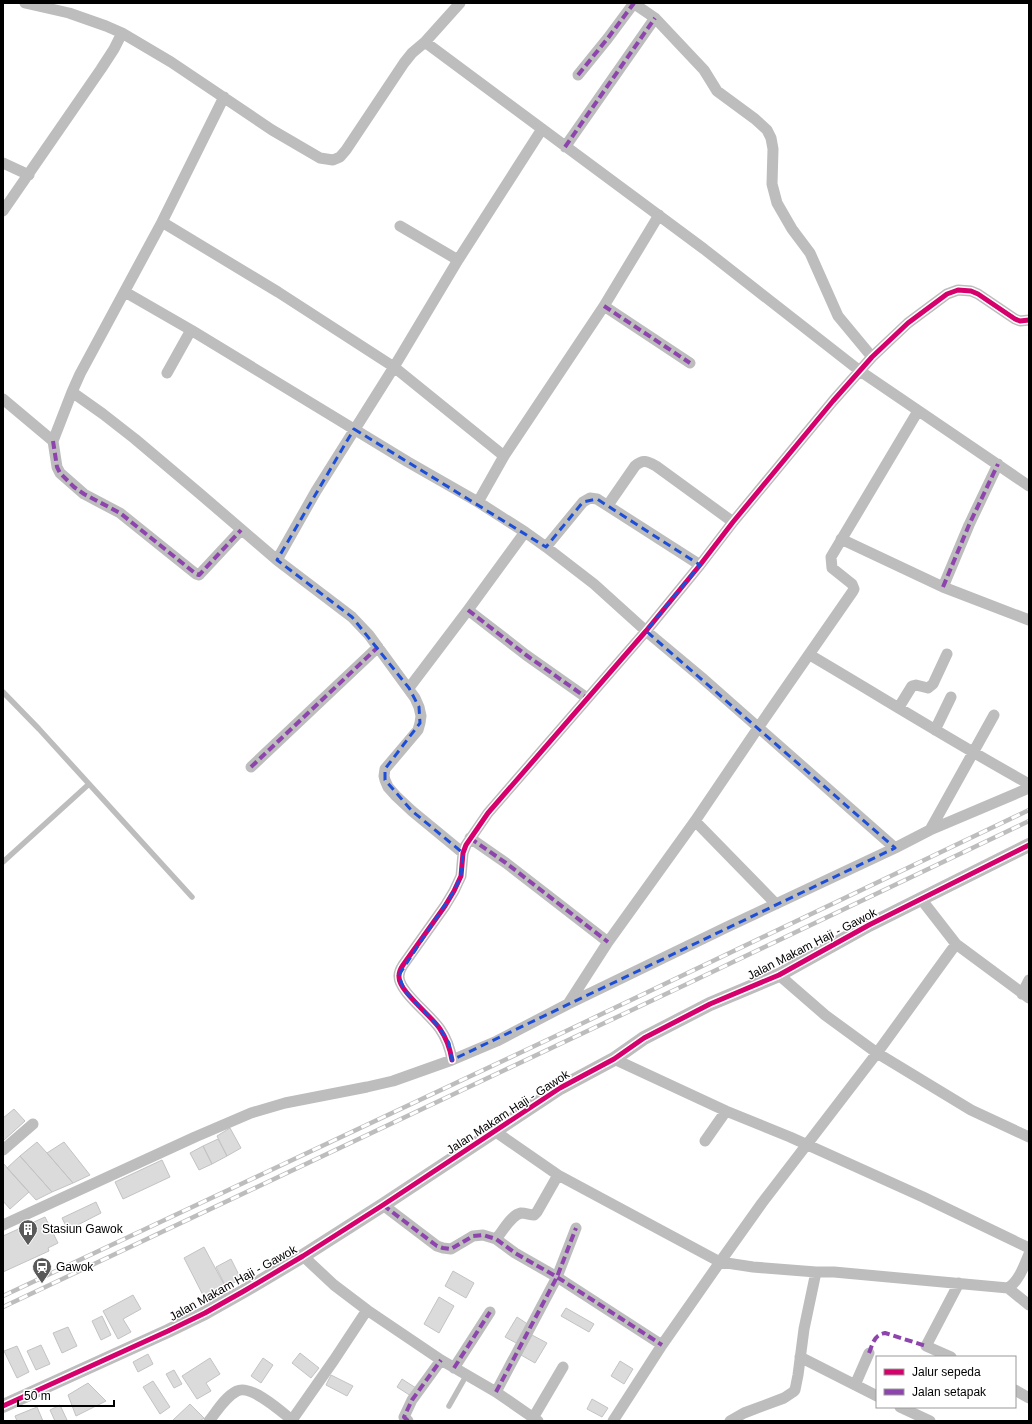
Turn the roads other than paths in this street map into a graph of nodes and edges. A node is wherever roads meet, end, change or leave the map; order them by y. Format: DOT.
graph roads {
  1 [pos="24,3"];
  2 [pos="460,3"];
  3 [pos="634,3"];
  4 [pos="655,18"];
  5 [pos="122,33"];
  6 [pos="425,42"];
  7 [pos="578,75"];
  8 [pos="224,97"];
  9 [pos="542,129"];
  10 [pos="565,147"];
  11 [pos="3,163"];
  12 [pos="29,174"];
  13 [pos="3,212"];
  14 [pos="659,216"];
  15 [pos="162,222"];
  16 [pos="400,226"];
  17 [pos="458,260"];
  18 [pos="125,292"];
  19 [pos="604,306"];
  20 [pos="1029,320"];
  21 [pos="191,330"];
  22 [pos="872,357"];
  23 [pos="690,363"];
  24 [pos="394,367"];
  25 [pos="860,371"];
  26 [pos="167,373"];
  27 [pos="72,392"];
  28 [pos="3,399"];
  29 [pos="918,411"];
  30 [pos="354,429"];
  31 [pos="53,441"];
  32 [pos="504,456"];
  33 [pos="998,464"];
  34 [pos="1029,486"];
  35 [pos="478,502"];
  36 [pos="608,505"];
  37 [pos="733,522"];
  38 [pos="241,530"];
  39 [pos="525,532"];
  40 [pos="841,539"];
  41 [pos="546,547"];
  42 [pos="277,560"];
  43 [pos="700,565"];
  44 [pos="943,587"];
  45 [pos="468,610"];
  46 [pos="1029,620"];
  47 [pos="646,631"];
  48 [pos="378,647"];
  49 [pos="946,654"];
  50 [pos="810,655"];
  51 [pos="409,688"];
  52 [pos="3,692"];
  53 [pos="951,697"];
  54 [pos="587,698"];
  55 [pos="900,707"];
  56 [pos="994,715"];
  57 [pos="758,728"];
  58 [pos="935,730"];
  59 [pos="973,753"];
  60 [pos="251,767"];
  61 [pos="89,784"];
  62 [pos="1029,784"];
  63 [pos="1029,788"];
  64 [pos="695,821"];
  65 [pos="930,830"];
  66 [pos="470,838"];
  67 [pos="1029,845"];
  68 [pos="895,848"];
  69 [pos="463,853"];
  70 [pos="3,862"];
  71 [pos="192,897"];
  72 [pos="921,899"];
  73 [pos="776,904"];
  74 [pos="608,942"];
  75 [pos="956,944"];
  76 [pos="779,975"];
  77 [pos="1029,980"];
  78 [pos="1026,996"];
  79 [pos="568,1004"];
  80 [pos="877,1053"];
  81 [pos="614,1058"];
  82 [pos="452,1060"];
  83 [pos="726,1111"];
  84 [pos="33,1124"];
  85 [pos="496,1132"];
  86 [pos="1029,1137"];
  87 [pos="705,1141"];
  88 [pos="807,1145"];
  89 [pos="3,1150"];
  90 [pos="558,1175"];
  91 [pos="383,1205"];
  92 [pos="3,1225"];
  93 [pos="576,1228"];
  94 [pos="496,1239"];
  95 [pos="1029,1248"];
  96 [pos="1029,1254"];
  97 [pos="302,1256"];
  98 [pos="720,1262"];
  99 [pos="816,1272"];
  100 [pos="557,1277"];
  101 [pos="959,1283"];
  102 [pos="1008,1288"];
  103 [pos="1029,1305"];
  104 [pos="367,1310"];
  105 [pos="490,1312"];
  106 [pos="662,1345"];
  107 [pos="869,1353"];
  108 [pos="949,1356"];
  109 [pos="800,1357"];
  110 [pos="441,1360"];
  111 [pos="563,1367"];
  112 [pos="454,1368"];
  113 [pos="466,1376"];
  114 [pos="855,1385"];
  115 [pos="1016,1391"];
  116 [pos="496,1392"];
  117 [pos="876,1396"];
  118 [pos="1029,1398"];
  119 [pos="3,1406"];
  120 [pos="449,1406"];
  121 [pos="902,1408"];
  122 [pos="535,1419"];
  123 [pos="292,1420"];
  124 [pos="404,1420"];
  125 [pos="209,1421"];
  126 [pos="613,1421"];
  127 [pos="730,1421"];
  128 [pos="930,1421"];
  1 -- 5 [label="street"];
  2 -- 6 [label="street"];
  3 -- 4 [label="street"];
  3 -- 7 [label="street"];
  4 -- 10 [label="street"];
  4 -- 22 [label="street"];
  5 -- 8 [label="street"];
  5 -- 12 [label="street"];
  6 -- 8 [label="street"];
  6 -- 9 [label="street"];
  8 -- 15 [label="street"];
  9 -- 10 [label="street"];
  9 -- 17 [label="street"];
  10 -- 14 [label="street"];
  11 -- 12 [label="street"];
  12 -- 13 [label="street"];
  14 -- 19 [label="street"];
  14 -- 25 [label="street"];
  15 -- 18 [label="street"];
  15 -- 24 [label="street"];
  16 -- 17 [label="street"];
  17 -- 24 [label="street"];
  18 -- 21 [label="street"];
  18 -- 27 [label="street"];
  19 -- 23 [label="street"];
  19 -- 32 [label="street"];
  20 -- 22 [label="street"];
  21 -- 26 [label="street"];
  21 -- 30 [label="street"];
  22 -- 25 [label="street"];
  24 -- 30 [label="street"];
  24 -- 32 [label="street"];
  25 -- 29 [label="street"];
  25 -- 37 [label="street"];
  27 -- 31 [label="street"];
  27 -- 38 [label="street"];
  28 -- 31 [label="street"];
  29 -- 33 [label="street"];
  29 -- 40 [label="street"];
  30 -- 35 [label="street"];
  30 -- 42 [label="street"];
  31 -- 38 [label="street"];
  32 -- 35 [label="street"];
  33 -- 34 [label="street"];
  33 -- 44 [label="street"];
  35 -- 39 [label="street"];
  36 -- 37 [label="street"];
  36 -- 41 [label="street"];
  36 -- 43 [label="street"];
  37 -- 43 [label="street"];
  38 -- 42 [label="street"];
  39 -- 41 [label="street"];
  39 -- 45 [label="street"];
  40 -- 44 [label="street"];
  40 -- 50 [label="street"];
  41 -- 47 [label="street"];
  42 -- 48 [label="street"];
  43 -- 47 [label="street"];
  44 -- 46 [label="street"];
  45 -- 51 [label="street"];
  45 -- 54 [label="street"];
  47 -- 54 [label="street"];
  47 -- 57 [label="street"];
  48 -- 51 [label="street"];
  48 -- 60 [label="street"];
  49 -- 55 [label="street"];
  50 -- 55 [label="street"];
  50 -- 57 [label="street"];
  51 -- 69 [label="street"];
  52 -- 61 [label="lane"];
  53 -- 58 [label="street"];
  54 -- 66 [label="street"];
  55 -- 58 [label="street"];
  56 -- 59 [label="street"];
  57 -- 64 [label="street"];
  57 -- 68 [label="street"];
  58 -- 59 [label="street"];
  59 -- 62 [label="street"];
  59 -- 65 [label="street"];
  61 -- 70 [label="lane"];
  61 -- 71 [label="lane"];
  63 -- 65 [label="street"];
  64 -- 73 [label="street"];
  64 -- 74 [label="street"];
  65 -- 68 [label="street"];
  66 -- 69 [label="street"];
  66 -- 74 [label="street"];
  67 -- 72 [label="street, Jalan Makam Haji - Gawok"];
  68 -- 73 [label="street"];
  69 -- 82 [label="street"];
  72 -- 75 [label="street"];
  72 -- 76 [label="street, Jalan Makam Haji - Gawok"];
  73 -- 79 [label="street"];
  74 -- 79 [label="street"];
  75 -- 78 [label="street"];
  75 -- 80 [label="street"];
  76 -- 80 [label="street"];
  76 -- 81 [label="street, Jalan Makam Haji - Gawok"];
  77 -- 78 [label="street"];
  79 -- 82 [label="street"];
  80 -- 86 [label="street"];
  80 -- 88 [label="street"];
  81 -- 83 [label="street"];
  81 -- 85 [label="street, Jalan Makam Haji - Gawok"];
  82 -- 92 [label="street"];
  83 -- 87 [label="street"];
  83 -- 88 [label="street"];
  84 -- 89 [label="street"];
  85 -- 90 [label="street"];
  85 -- 91 [label="street, Jalan Makam Haji - Gawok"];
  88 -- 95 [label="street"];
  88 -- 98 [label="street"];
  90 -- 94 [label="street"];
  90 -- 98 [label="street"];
  91 -- 94 [label="street"];
  91 -- 97 [label="street, Jalan Makam Haji - Gawok"];
  93 -- 100 [label="street"];
  94 -- 100 [label="street"];
  96 -- 102 [label="street"];
  97 -- 104 [label="street"];
  97 -- 119 [label="street, Jalan Makam Haji - Gawok"];
  98 -- 99 [label="street"];
  98 -- 106 [label="street"];
  99 -- 101 [label="street"];
  99 -- 109 [label="street"];
  100 -- 106 [label="street"];
  100 -- 116 [label="street"];
  101 -- 102 [label="street"];
  101 -- 108 [label="street"];
  102 -- 103 [label="street"];
  104 -- 110 [label="street"];
  104 -- 123 [label="street"];
  105 -- 112 [label="street"];
  106 -- 126 [label="street"];
  107 -- 114 [label="street"];
  109 -- 114 [label="street"];
  109 -- 127 [label="street"];
  110 -- 112 [label="street"];
  110 -- 124 [label="street"];
  111 -- 122 [label="street"];
  112 -- 113 [label="street"];
  113 -- 116 [label="street"];
  113 -- 120 [label="lane"];
  114 -- 117 [label="street"];
  115 -- 118 [label="street"];
  116 -- 122 [label="street"];
  121 -- 128 [label="street"];
  123 -- 125 [label="street"];
}
